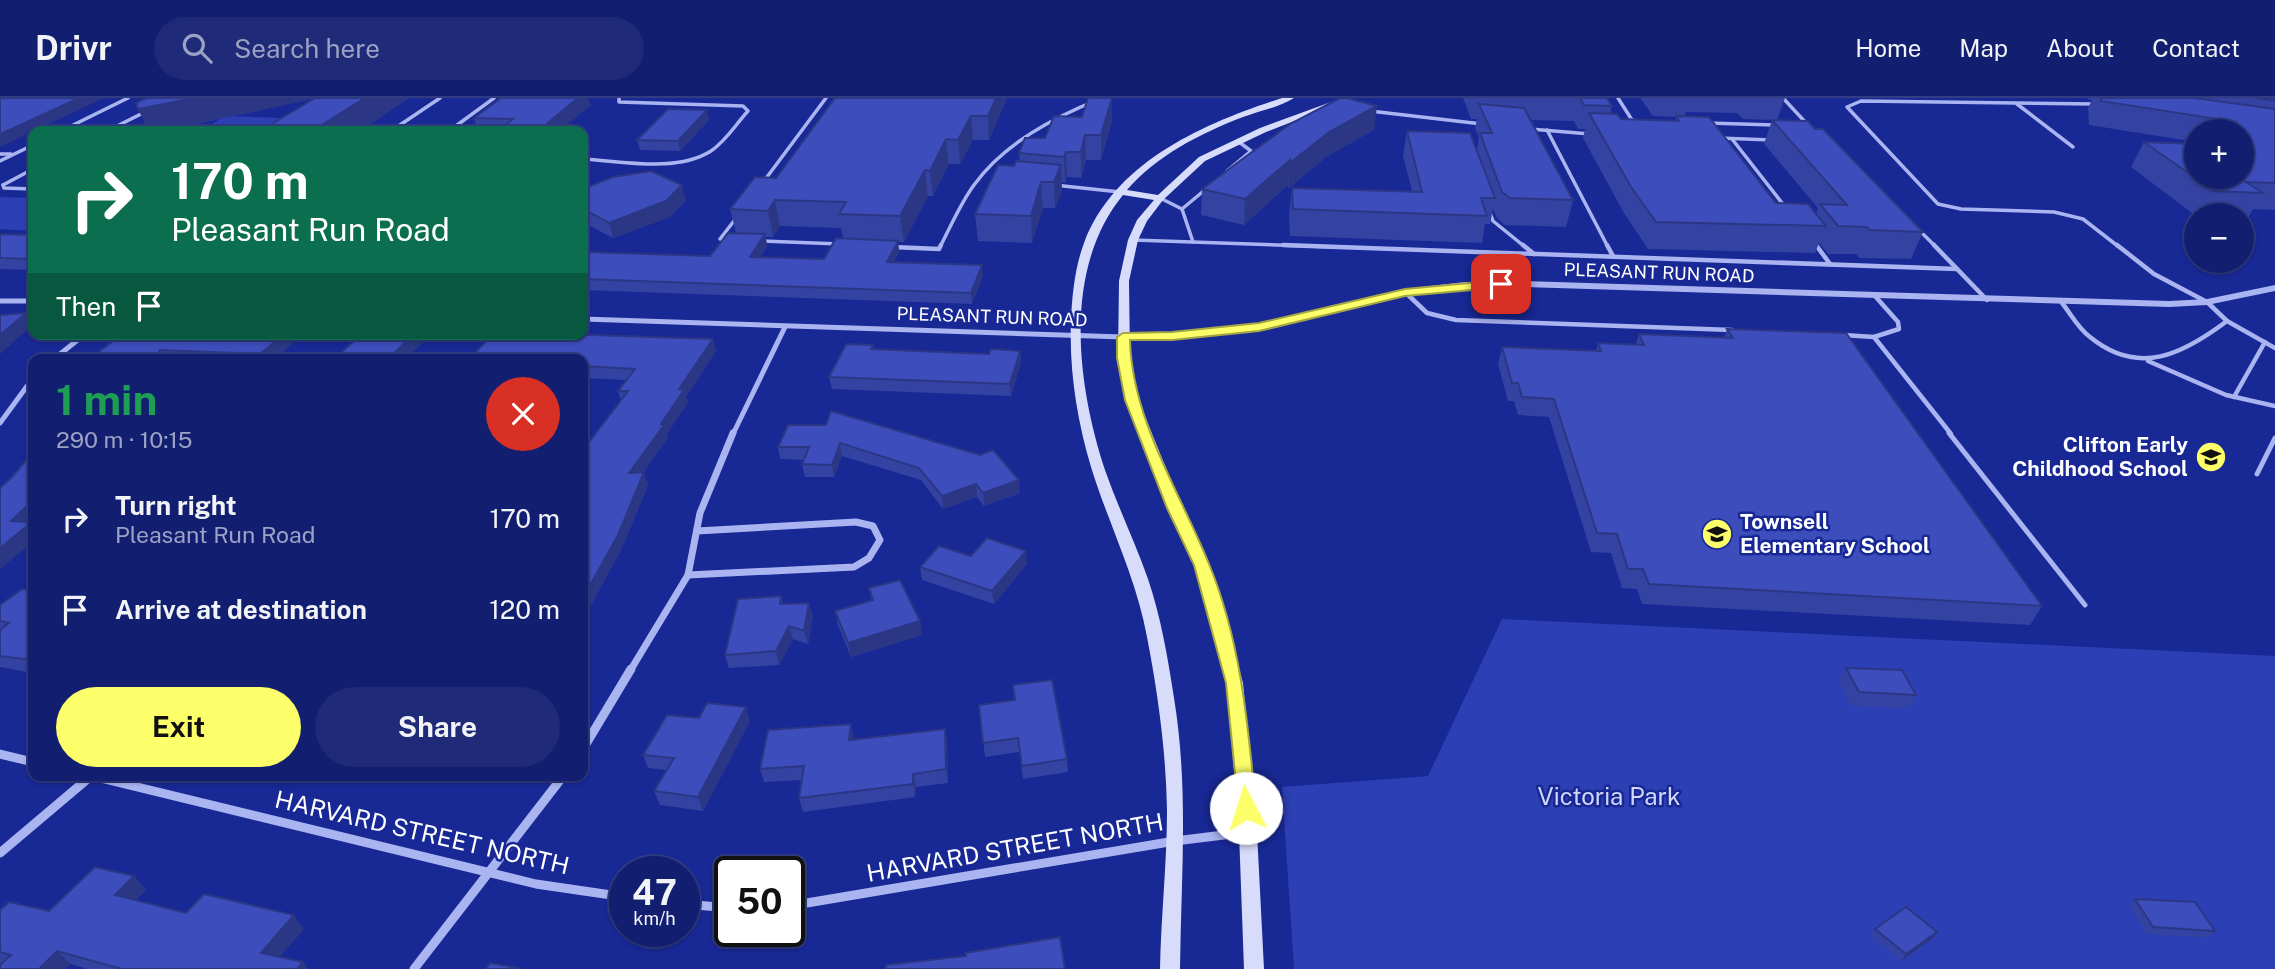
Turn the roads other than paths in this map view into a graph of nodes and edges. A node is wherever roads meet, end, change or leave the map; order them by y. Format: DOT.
graph roads {
  1 [pos="128,98"];
  2 [pos="440,98"];
  3 [pos="494,98"];
  4 [pos="619,98"];
  5 [pos="826,98"];
  6 [pos="1102,98"];
  7 [pos="1290,98"];
  8 [pos="1618,98"];
  9 [pos="1783,98"];
  10 [pos="1347,100"];
  11 [pos="2017,104"];
  12 [pos="2099,105"];
  13 [pos="150,109"];
  14 [pos="1365,109"];
  15 [pos="1632,120"];
  16 [pos="1646,121"];
  17 [pos="1458,122"];
  18 [pos="1700,122"];
  19 [pos="1484,124"];
  20 [pos="1782,125"];
  21 [pos="1796,125"];
  22 [pos="71,126"];
  23 [pos="117,126"];
  24 [pos="398,126"];
  25 [pos="456,126"];
  26 [pos="1522,128"];
  27 [pos="1635,128"];
  28 [pos="1547,130"];
  29 [pos="1463,134"];
  30 [pos="1602,134"];
  31 [pos="1706,138"];
  32 [pos="1732,139"];
  33 [pos="1774,140"];
  34 [pos="1239,142"];
  35 [pos="28,147"];
  36 [pos="2073,147"];
  37 [pos="0,154"];
  38 [pos="14,154"];
  39 [pos="588,159"];
  40 [pos="0,161"];
  41 [pos="28,172"];
  42 [pos="1221,176"];
  43 [pos="978,179"];
  44 [pos="991,180"];
  45 [pos="1046,184"];
  46 [pos="1212,184"];
  47 [pos="761,185"];
  48 [pos="28,189"];
  49 [pos="1120,192"];
  50 [pos="1160,198"];
  51 [pos="744,206"];
  52 [pos="1182,209"];
  53 [pos="1489,209"];
  54 [pos="1790,212"];
  55 [pos="1909,219"];
  56 [pos="1806,233"];
  57 [pos="734,240"];
  58 [pos="1133,240"];
  59 [pos="761,241"];
  60 [pos="1193,242"];
  61 [pos="843,244"];
  62 [pos="884,246"];
  63 [pos="1534,254"];
  64 [pos="1613,257"];
  65 [pos="1830,264"];
  66 [pos="1957,269"];
  67 [pos="2275,288"];
  68 [pos="1405,292"];
  69 [pos="1875,296"];
  70 [pos="1987,300"];
  71 [pos="0,301"];
  72 [pos="28,301"];
  73 [pos="2207,302"];
  74 [pos="2062,303"];
  75 [pos="588,319"];
  76 [pos="2227,321"];
  77 [pos="785,327"];
  78 [pos="1743,331"];
  79 [pos="1838,335"];
  80 [pos="1075,336"];
  81 [pos="1123,337"];
  82 [pos="1874,337"];
  83 [pos="78,340"];
  84 [pos="2264,342"];
  85 [pos="2275,348"];
  86 [pos="60,354"];
  87 [pos="2146,359"];
  88 [pos="28,385"];
  89 [pos="2234,397"];
  90 [pos="2275,406"];
  91 [pos="0,423"];
  92 [pos="2275,438"];
  93 [pos="2257,474"];
  94 [pos="697,530"];
  95 [pos="688,575"];
  96 [pos="2085,605"];
  97 [pos="588,742"];
  98 [pos="0,754"];
  99 [pos="28,761"];
  100 [pos="83,781"];
  101 [pos="115,781"];
  102 [pos="560,781"];
  103 [pos="1248,832"];
  104 [pos="1175,841"];
  105 [pos="0,853"];
  106 [pos="491,873"];
  107 [pos="609,894"];
  108 [pos="805,903"];
  109 [pos="414,969"];
  110 [pos="1170,969"];
  111 [pos="1254,969"];
  1 -- 22 [label="lane"];
  2 -- 24 [label="lane"];
  3 -- 25 [label="lane"];
  4 -- 39 [label="lane"];
  5 -- 47 [label="lane"];
  6 -- 43 [label="lane"];
  7 -- 49 [label="main road"];
  8 -- 15 [label="lane"];
  9 -- 21 [label="lane"];
  10 -- 34 [label="main road"];
  11 -- 12 [label="lane"];
  11 -- 36 [label="lane"];
  11 -- 73 [label="lane"];
  13 -- 23 [label="lane"];
  14 -- 17 [label="lane"];
  15 -- 16 [label="lane"];
  15 -- 27 [label="lane"];
  17 -- 19 [label="lane"];
  17 -- 29 [label="lane"];
  18 -- 20 [label="lane"];
  26 -- 28 [label="lane"];
  28 -- 30 [label="lane"];
  28 -- 64 [label="lane"];
  31 -- 32 [label="lane"];
  32 -- 33 [label="lane"];
  32 -- 54 [label="lane"];
  34 -- 42 [label="lane"];
  34 -- 50 [label="main road"];
  35 -- 38 [label="lane"];
  37 -- 38 [label="lane"];
  38 -- 40 [label="lane"];
  41 -- 48 [label="lane"];
  43 -- 44 [label="lane"];
  43 -- 62 [label="lane"];
  45 -- 49 [label="lane"];
  46 -- 52 [label="lane"];
  49 -- 50 [label="main road"];
  49 -- 80 [label="main road"];
  50 -- 52 [label="lane"];
  50 -- 58 [label="main road"];
  51 -- 57 [label="lane"];
  52 -- 60 [label="lane"];
  53 -- 63 [label="lane"];
  55 -- 66 [label="lane"];
  56 -- 65 [label="lane"];
  58 -- 60 [label="lane"];
  58 -- 81 [label="main road"];
  59 -- 61 [label="lane"];
  60 -- 63 [label="lane"];
  63 -- 64 [label="lane"];
  64 -- 65 [label="lane"];
  65 -- 66 [label="lane"];
  66 -- 70 [label="lane"];
  67 -- 73 [label="street, PLEASANT RUN ROAD"];
  68 -- 69 [label="street, PLEASANT RUN ROAD"];
  68 -- 78 [label="lane"];
  68 -- 81 [label="street, PLEASANT RUN ROAD"];
  69 -- 70 [label="street, PLEASANT RUN ROAD"];
  69 -- 82 [label="lane"];
  70 -- 74 [label="street, PLEASANT RUN ROAD"];
  71 -- 72 [label="street"];
  73 -- 74 [label="street, PLEASANT RUN ROAD"];
  73 -- 76 [label="lane"];
  74 -- 87 [label="lane"];
  75 -- 77 [label="street, PLEASANT RUN ROAD"];
  76 -- 84 [label="lane"];
  76 -- 87 [label="lane"];
  77 -- 80 [label="street, PLEASANT RUN ROAD"];
  77 -- 94 [label="street"];
  79 -- 82 [label="lane"];
  80 -- 81 [label="street, PLEASANT RUN ROAD"];
  80 -- 104 [label="main road"];
  81 -- 103 [label="main road"];
  82 -- 96 [label="lane"];
  83 -- 86 [label="street"];
  84 -- 85 [label="lane"];
  84 -- 89 [label="lane"];
  87 -- 89 [label="lane"];
  88 -- 91 [label="street"];
  89 -- 90 [label="lane"];
  92 -- 93 [label="lane"];
  94 -- 95 [label="street"];
  94 -- 95 [label="street"];
  95 -- 97 [label="street"];
  98 -- 99 [label="street"];
  100 -- 105 [label="street"];
  101 -- 106 [label="street, HARVARD STREET NORTH"];
  102 -- 106 [label="street"];
  103 -- 104 [label="street, HARVARD STREET NORTH"];
  103 -- 111 [label="main road"];
  104 -- 108 [label="street, HARVARD STREET NORTH"];
  104 -- 110 [label="main road"];
  106 -- 107 [label="street, HARVARD STREET NORTH"];
  106 -- 109 [label="street"];
}
